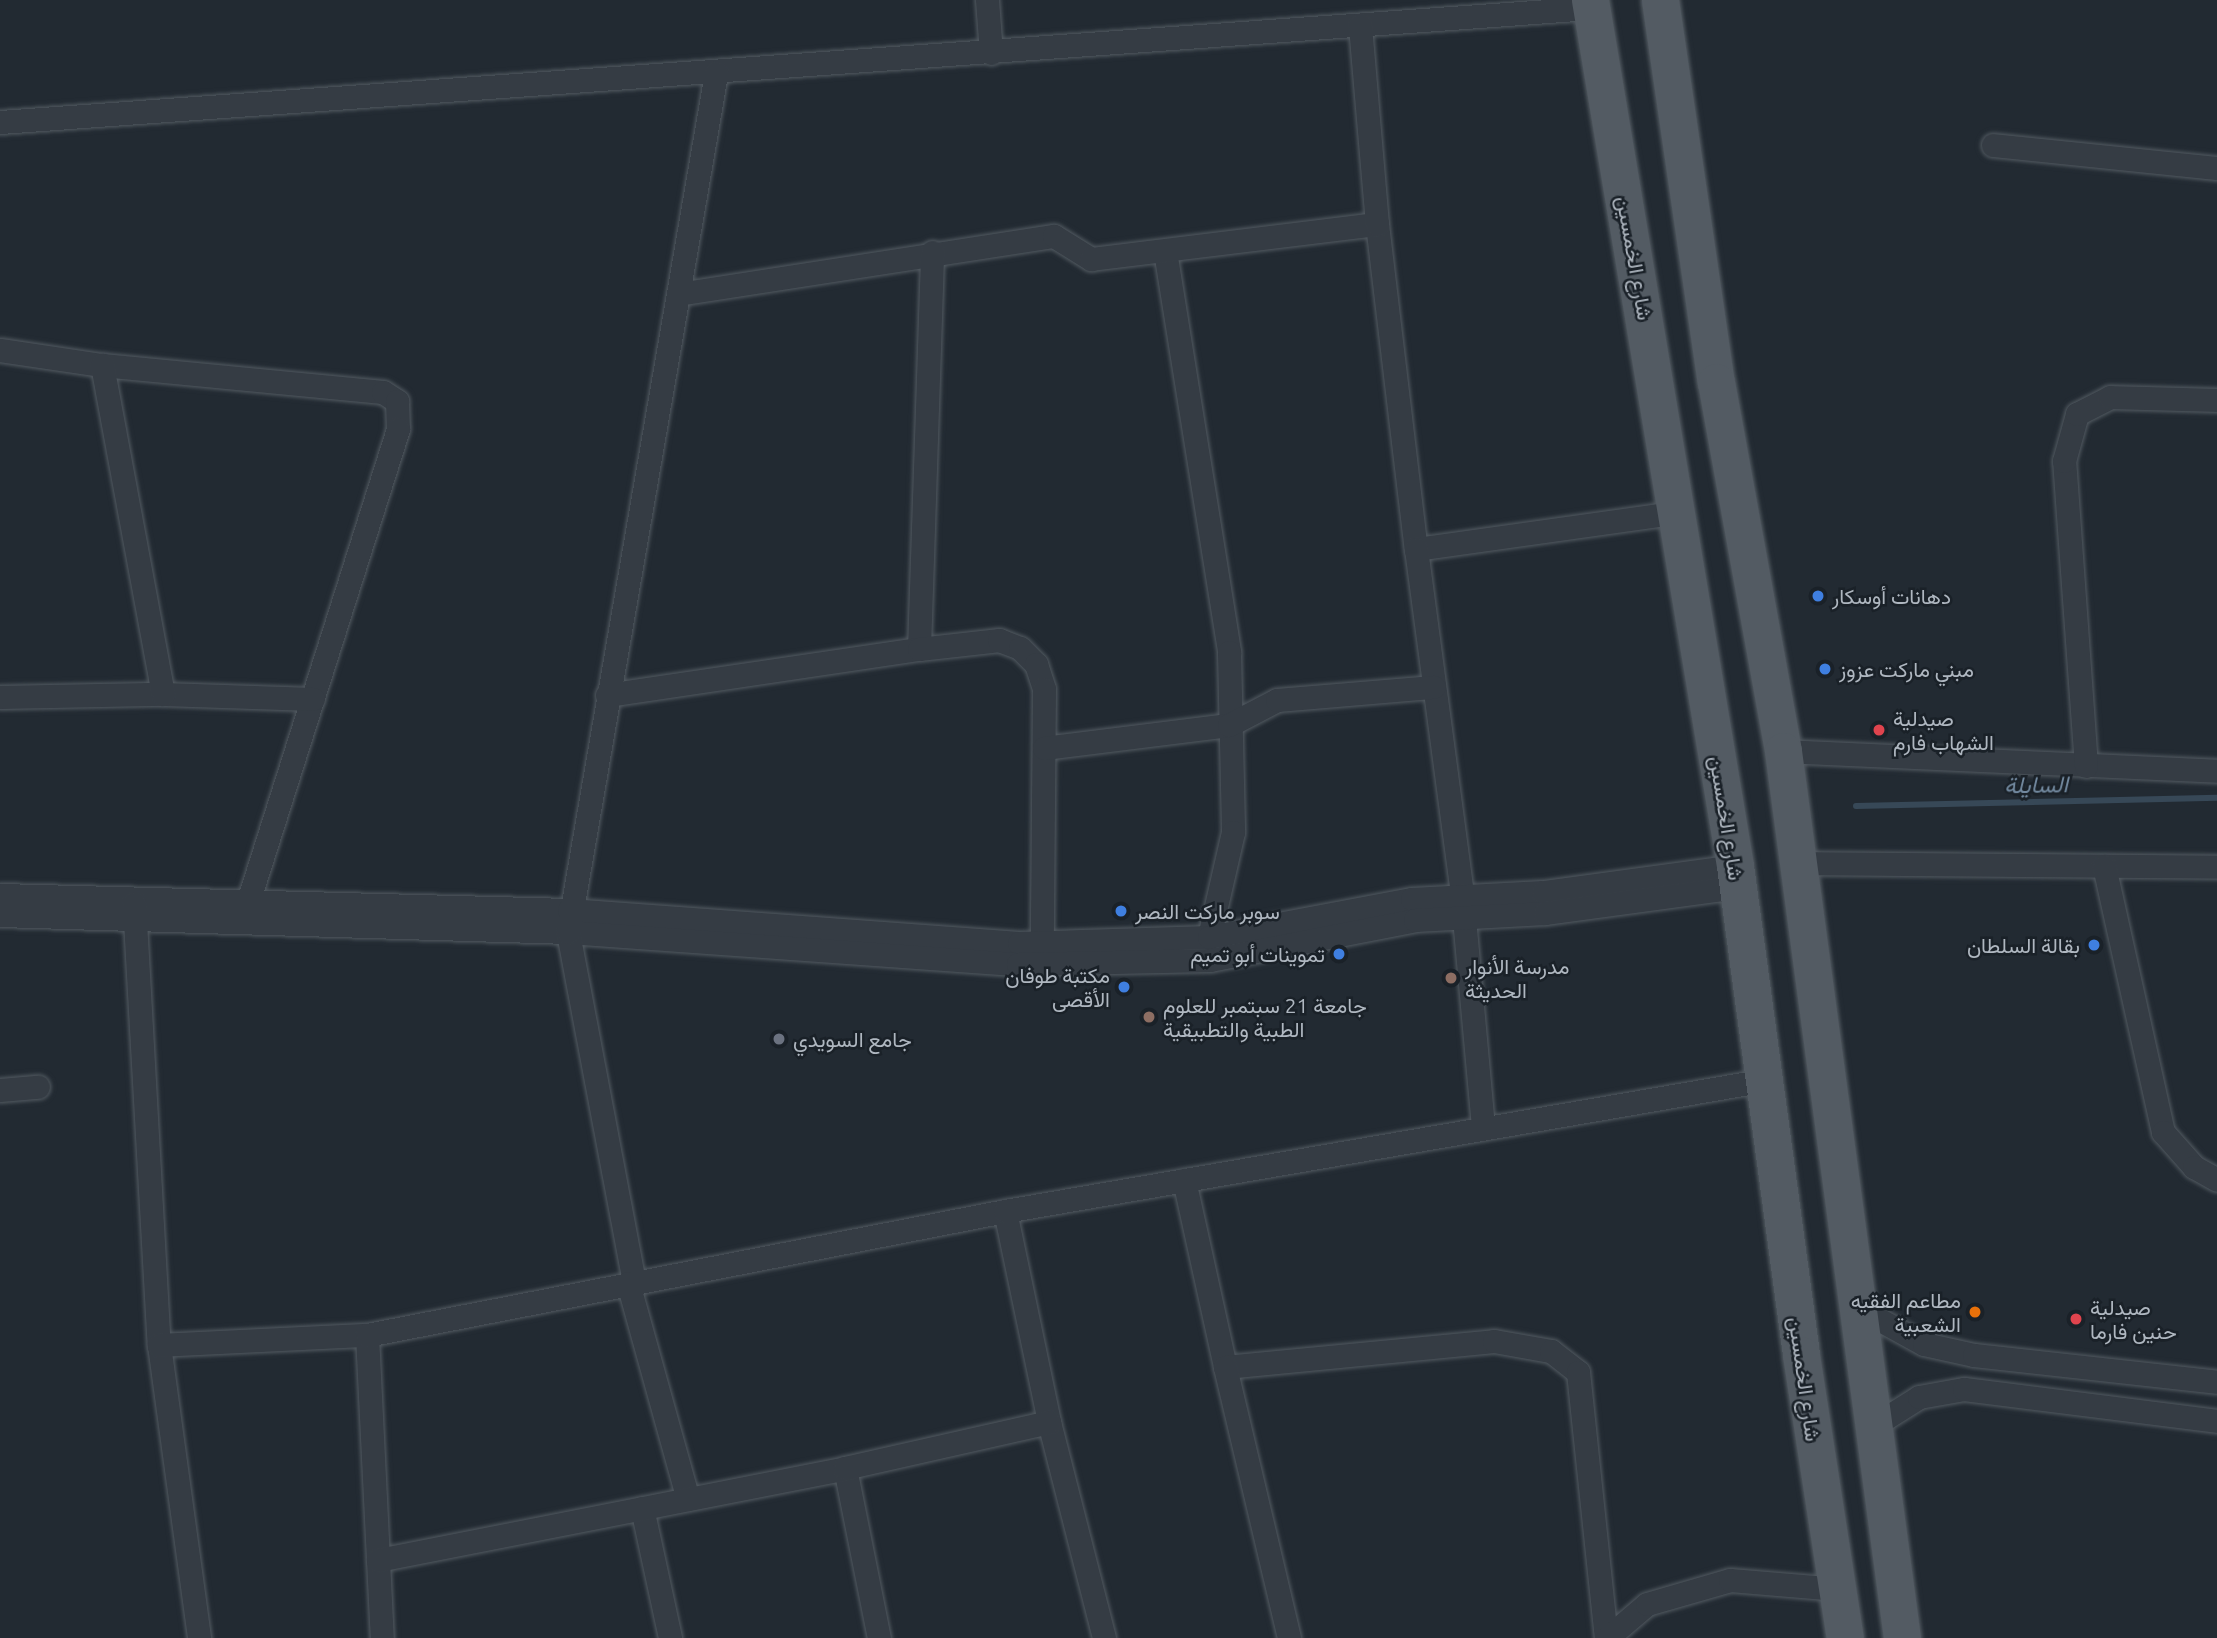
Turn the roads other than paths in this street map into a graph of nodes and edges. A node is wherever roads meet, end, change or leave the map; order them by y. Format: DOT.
graph roads {
  1 [pos="987,0"];
  2 [pos="1660,0"];
  3 [pos="1590,4"];
  4 [pos="1360,25"];
  5 [pos="991,53"];
  6 [pos="716,73"];
  7 [pos="0,122"];
  8 [pos="1993,145"];
  9 [pos="2217,168"];
  10 [pos="1377,224"];
  11 [pos="1165,251"];
  12 [pos="932,252"];
  13 [pos="678,294"];
  14 [pos="0,350"];
  15 [pos="102,365"];
  16 [pos="1716,382"];
  17 [pos="1659,394"];
  18 [pos="2217,400"];
  19 [pos="1678,512"];
  20 [pos="1416,549"];
  21 [pos="919,649"];
  22 [pos="1433,687"];
  23 [pos="163,694"];
  24 [pos="607,695"];
  25 [pos="0,697"];
  26 [pos="313,699"];
  27 [pos="1229,725"];
  28 [pos="1044,748"];
  29 [pos="1783,751"];
  30 [pos="2086,766"];
  31 [pos="2217,771"];
  32 [pos="1800,863"];
  33 [pos="2104,866"];
  34 [pos="2217,867"];
  35 [pos="1736,876"];
  36 [pos="0,895"];
  37 [pos="249,900"];
  38 [pos="134,907"];
  39 [pos="1463,907"];
  40 [pos="0,915"];
  41 [pos="569,921"];
  42 [pos="1209,937"];
  43 [pos="1042,942"];
  44 [pos="1766,1080"];
  45 [pos="38,1087"];
  46 [pos="0,1090"];
  47 [pos="1483,1128"];
  48 [pos="1184,1180"];
  49 [pos="2217,1180"];
  50 [pos="1005,1211"];
  51 [pos="631,1283"];
  52 [pos="1860,1309"];
  53 [pos="367,1335"];
  54 [pos="159,1345"];
  55 [pos="1226,1367"];
  56 [pos="2217,1382"];
  57 [pos="2217,1421"];
  58 [pos="1049,1422"];
  59 [pos="1873,1426"];
  60 [pos="845,1468"];
  61 [pos="688,1499"];
  62 [pos="642,1508"];
  63 [pos="378,1560"];
  64 [pos="1838,1589"];
  65 [pos="199,1638"];
  66 [pos="382,1638"];
  67 [pos="670,1638"];
  68 [pos="879,1638"];
  69 [pos="1104,1638"];
  70 [pos="1289,1638"];
  71 [pos="1606,1638"];
  72 [pos="1845,1638"];
  73 [pos="1902,1638"];
  1 -- 5 [label="street"];
  2 -- 16 [label="main road"];
  3 -- 4 [label="street"];
  3 -- 17 [label="main road, شارع الخمسين"];
  4 -- 5 [label="street"];
  4 -- 10 [label="street"];
  5 -- 6 [label="street"];
  6 -- 7 [label="street"];
  6 -- 13 [label="street"];
  8 -- 9 [label="street"];
  10 -- 11 [label="street"];
  10 -- 20 [label="street"];
  11 -- 12 [label="street"];
  11 -- 27 [label="street"];
  12 -- 13 [label="street"];
  12 -- 21 [label="street"];
  13 -- 24 [label="street"];
  14 -- 15 [label="street"];
  15 -- 23 [label="street"];
  15 -- 26 [label="street"];
  16 -- 17 [label="main road"];
  16 -- 29 [label="main road"];
  17 -- 19 [label="main road, شارع الخمسين"];
  18 -- 30 [label="street"];
  19 -- 20 [label="street"];
  19 -- 35 [label="main road, شارع الخمسين"];
  20 -- 22 [label="street"];
  21 -- 24 [label="street"];
  21 -- 28 [label="street"];
  22 -- 27 [label="street"];
  22 -- 39 [label="street"];
  23 -- 25 [label="street"];
  23 -- 26 [label="street"];
  24 -- 41 [label="street"];
  26 -- 37 [label="street"];
  27 -- 28 [label="street"];
  27 -- 42 [label="street"];
  28 -- 43 [label="street"];
  29 -- 30 [label="street"];
  29 -- 32 [label="main road"];
  30 -- 31 [label="street"];
  32 -- 33 [label="street"];
  32 -- 52 [label="main road"];
  33 -- 34 [label="street"];
  33 -- 49 [label="street"];
  35 -- 39 [label="street"];
  35 -- 44 [label="main road, شارع الخمسين"];
  36 -- 38 [label="street"];
  37 -- 38 [label="street"];
  37 -- 41 [label="street"];
  38 -- 40 [label="street"];
  38 -- 41 [label="street"];
  38 -- 54 [label="street"];
  39 -- 41 [label="street"];
  39 -- 42 [label="street"];
  39 -- 47 [label="street"];
  41 -- 43 [label="street"];
  41 -- 51 [label="street"];
  42 -- 43 [label="street"];
  44 -- 47 [label="street"];
  44 -- 64 [label="main road, شارع الخمسين"];
  45 -- 46 [label="street"];
  47 -- 48 [label="street"];
  48 -- 50 [label="street"];
  48 -- 55 [label="street"];
  50 -- 51 [label="street"];
  50 -- 58 [label="street"];
  51 -- 53 [label="street"];
  51 -- 61 [label="street"];
  52 -- 56 [label="street"];
  52 -- 59 [label="main road"];
  53 -- 54 [label="street"];
  53 -- 63 [label="street"];
  54 -- 65 [label="street"];
  55 -- 70 [label="street"];
  55 -- 71 [label="street"];
  57 -- 59 [label="street"];
  58 -- 60 [label="street"];
  58 -- 69 [label="street"];
  59 -- 73 [label="main road"];
  60 -- 61 [label="street"];
  60 -- 68 [label="street"];
  61 -- 62 [label="street"];
  62 -- 63 [label="street"];
  62 -- 67 [label="street"];
  63 -- 66 [label="street"];
  64 -- 71 [label="street"];
  64 -- 72 [label="main road, شارع الخمسين"];
}
